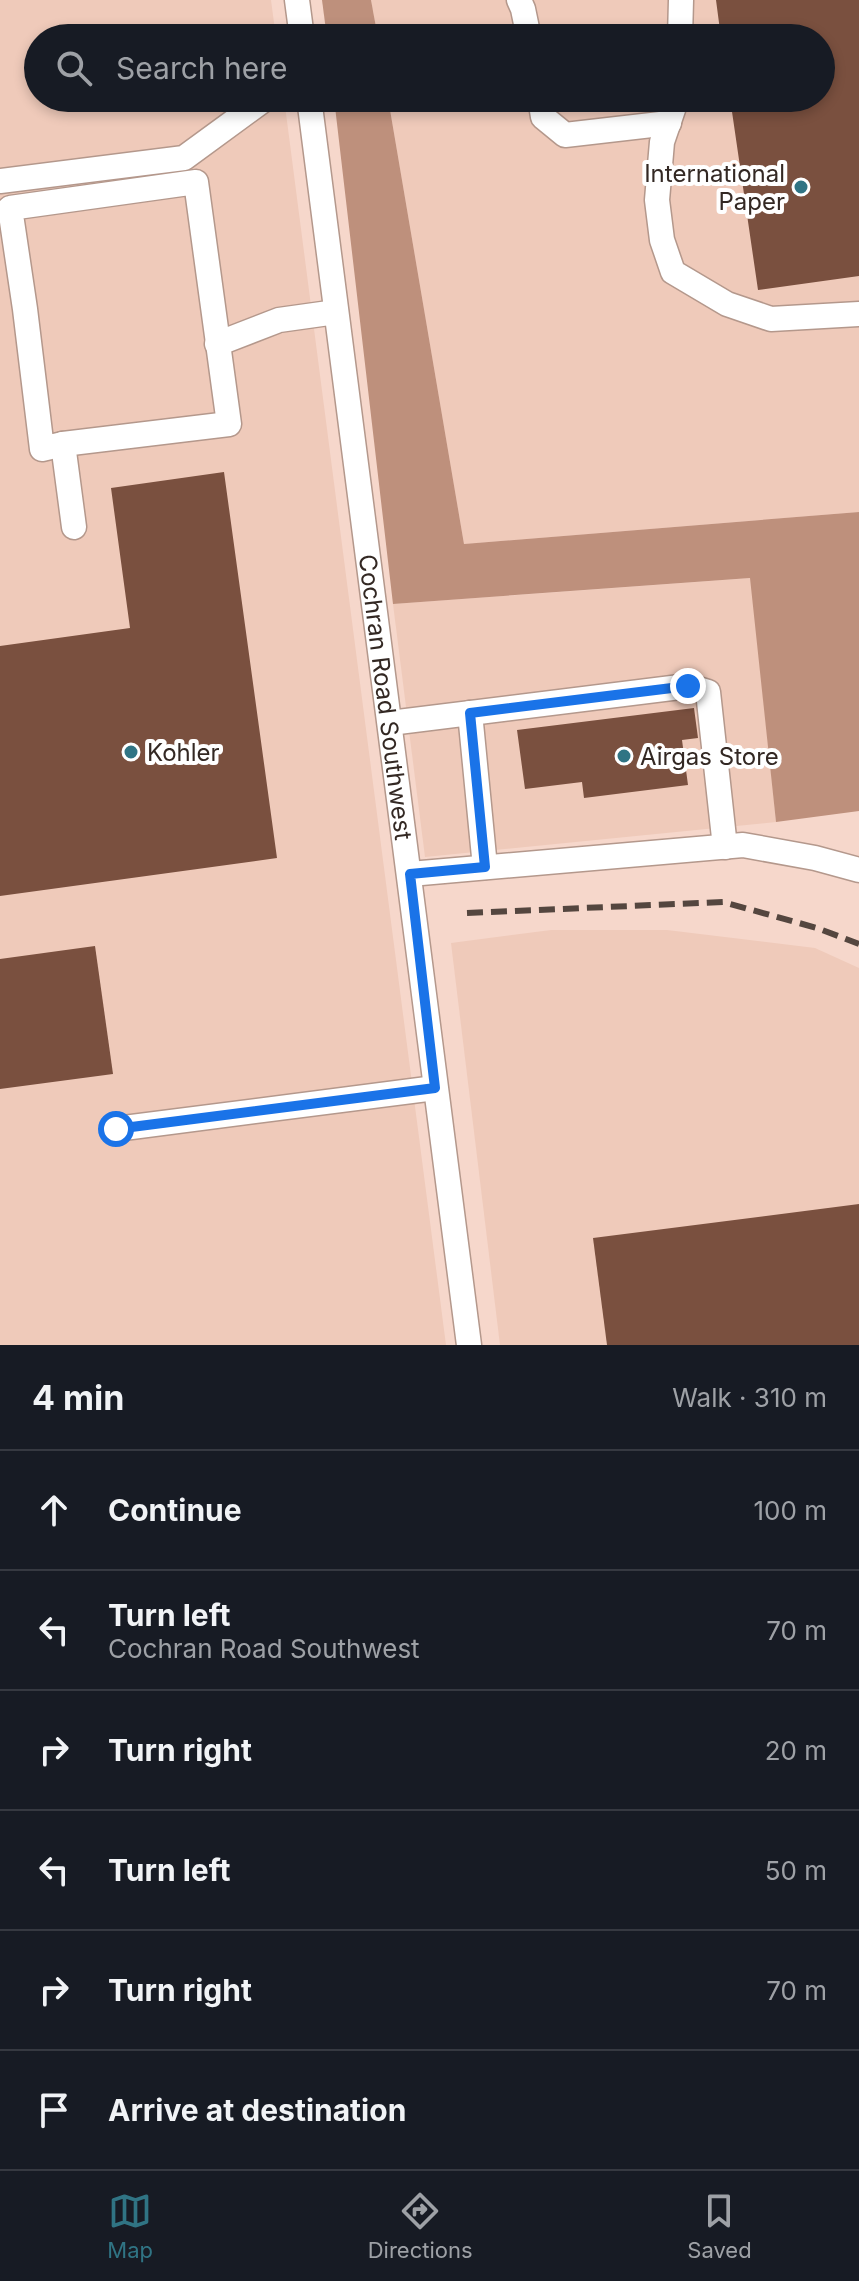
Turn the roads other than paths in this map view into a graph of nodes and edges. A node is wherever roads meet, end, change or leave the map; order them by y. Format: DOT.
graph roads {
  1 [pos="297,0"];
  2 [pos="519,0"];
  3 [pos="681,0"];
  4 [pos="300,24"];
  5 [pos="526,24"];
  6 [pos="680,24"];
  7 [pos="247,112"];
  8 [pos="311,112"];
  9 [pos="542,112"];
  10 [pos="673,112"];
  11 [pos="669,123"];
  12 [pos="0,181"];
  13 [pos="336,312"];
  14 [pos="859,314"];
  15 [pos="217,344"];
  16 [pos="63,444"];
  17 [pos="74,527"];
  18 [pos="470,713"];
  19 [pos="390,723"];
  20 [pos="725,847"];
  21 [pos="485,867"];
  22 [pos="859,870"];
  23 [pos="410,874"];
  24 [pos="435,1088"];
  25 [pos="116,1129"];
  26 [pos="469,1345"];
  1 -- 4 [label="street"];
  2 -- 5 [label="street"];
  3 -- 6 [label="street"];
  7 -- 12 [label="street"];
  8 -- 13 [label="street, Cochran Road Southwest"];
  9 -- 11 [label="street"];
  10 -- 11 [label="street"];
  11 -- 14 [label="street"];
  13 -- 15 [label="street"];
  13 -- 19 [label="street, Cochran Road Southwest"];
  15 -- 16 [label="street"];
  15 -- 16 [label="street"];
  16 -- 17 [label="street"];
  18 -- 19 [label="street"];
  18 -- 20 [label="street"];
  18 -- 21 [label="street"];
  19 -- 23 [label="street, Cochran Road Southwest"];
  20 -- 21 [label="street"];
  20 -- 22 [label="street"];
  21 -- 23 [label="street"];
  23 -- 24 [label="street, Cochran Road Southwest"];
  24 -- 25 [label="street"];
  24 -- 26 [label="street, Cochran Road Southwest"];
}
